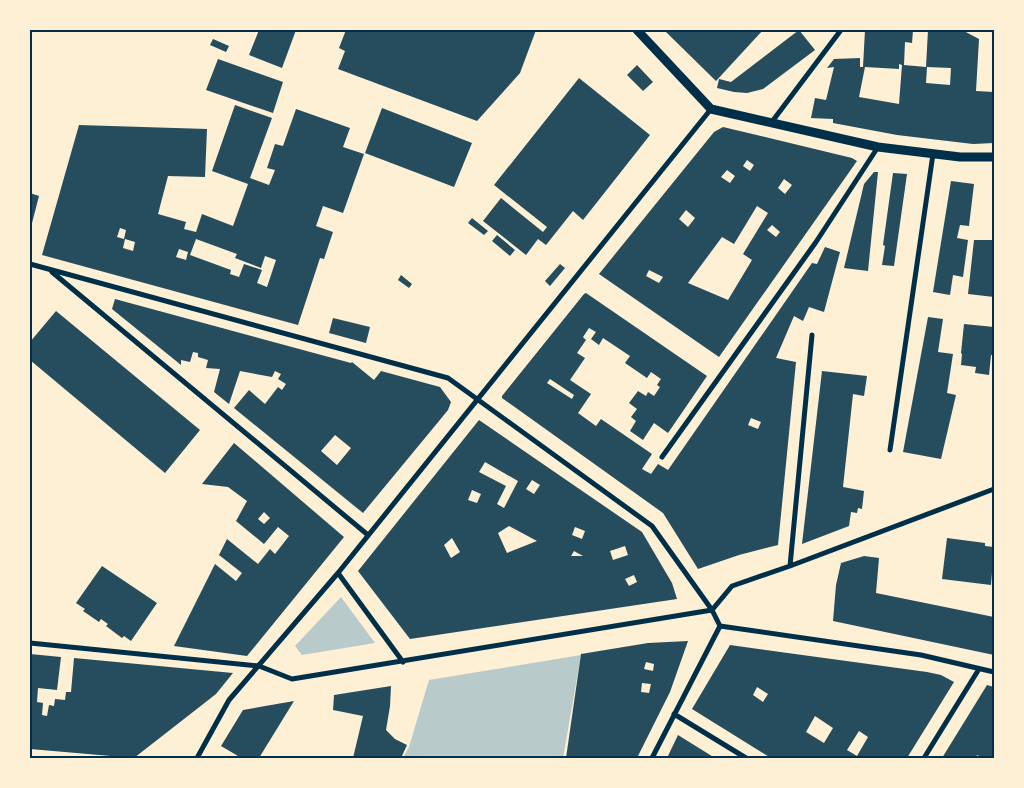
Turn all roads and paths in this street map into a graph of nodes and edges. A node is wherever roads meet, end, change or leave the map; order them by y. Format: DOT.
graph roads {
  1 [pos="636,30"];
  2 [pos="841,30"];
  3 [pos="711,109"];
  4 [pos="771,123"];
  5 [pos="878,148"];
  6 [pos="933,154"];
  7 [pos="994,157"];
  8 [pos="30,264"];
  9 [pos="49,270"];
  10 [pos="812,335"];
  11 [pos="478,401"];
  12 [pos="890,450"];
  13 [pos="662,457"];
  14 [pos="994,489"];
  15 [pos="368,536"];
  16 [pos="790,566"];
  17 [pos="338,573"];
  18 [pos="712,610"];
  19 [pos="720,626"];
  20 [pos="30,643"];
  21 [pos="403,662"];
  22 [pos="259,666"];
  23 [pos="979,669"];
  24 [pos="994,672"];
  25 [pos="674,714"];
  26 [pos="197,758"];
  27 [pos="652,758"];
  28 [pos="746,758"];
  29 [pos="924,758"];
  1 -- 3 [label="street"];
  2 -- 4 [label="street"];
  3 -- 4 [label="street"];
  3 -- 11 [label="street"];
  4 -- 5 [label="street"];
  5 -- 6 [label="street"];
  5 -- 13 [label="street"];
  6 -- 7 [label="street"];
  6 -- 12 [label="street"];
  8 -- 9 [label="street"];
  9 -- 11 [label="street"];
  9 -- 15 [label="street"];
  10 -- 16 [label="street"];
  11 -- 15 [label="street"];
  11 -- 18 [label="street"];
  14 -- 16 [label="street"];
  15 -- 17 [label="street"];
  16 -- 18 [label="street"];
  17 -- 21 [label="street"];
  17 -- 22 [label="street"];
  18 -- 19 [label="street"];
  18 -- 21 [label="street"];
  19 -- 23 [label="street"];
  19 -- 25 [label="street"];
  20 -- 22 [label="street"];
  21 -- 22 [label="street"];
  22 -- 26 [label="street"];
  23 -- 24 [label="street"];
  23 -- 29 [label="street"];
  25 -- 27 [label="street"];
  25 -- 28 [label="street"];
}
